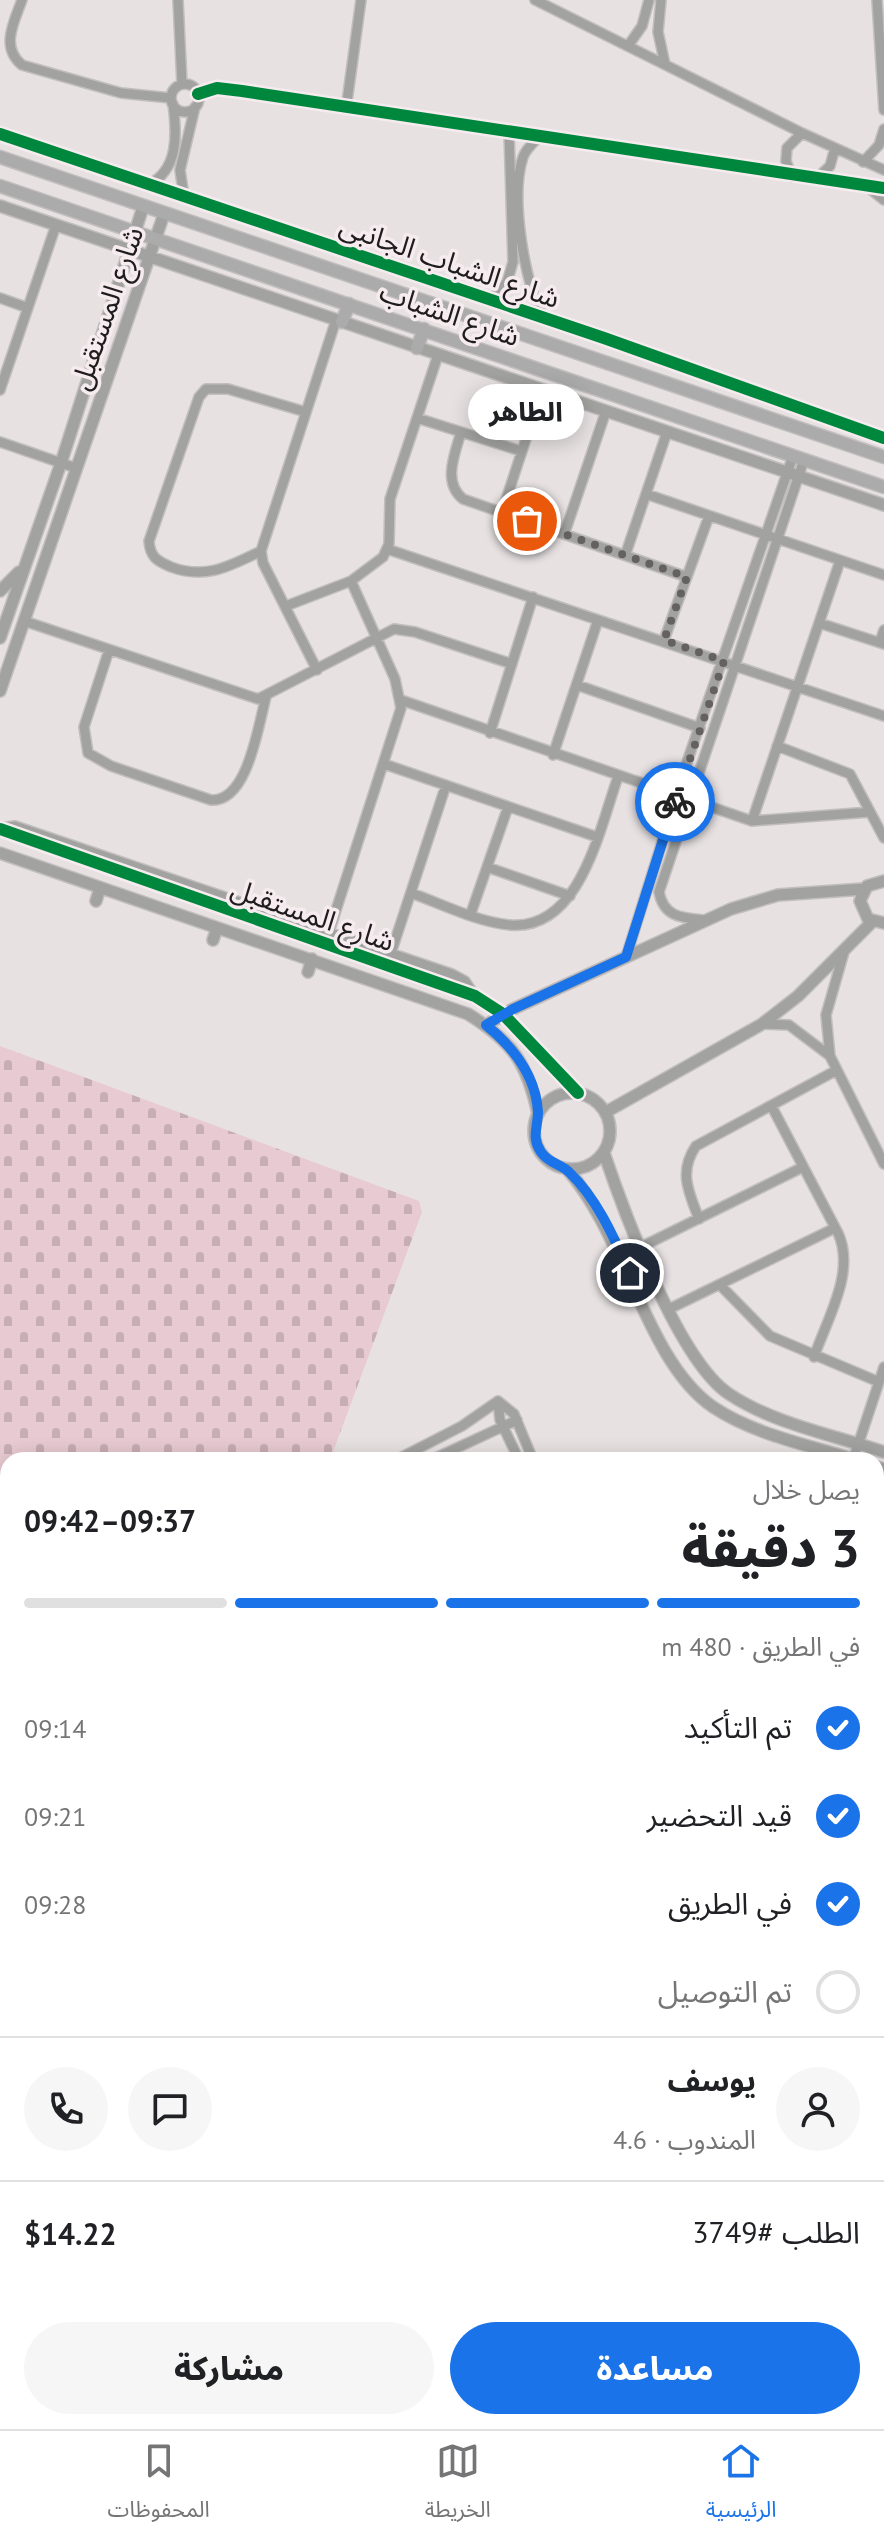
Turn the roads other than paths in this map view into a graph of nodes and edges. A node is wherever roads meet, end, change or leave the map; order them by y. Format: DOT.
graph roads {
  1 [pos="22,0"];
  2 [pos="178,0"];
  3 [pos="361,0"];
  4 [pos="535,0"];
  5 [pos="649,0"];
  6 [pos="661,0"];
  7 [pos="878,0"];
  8 [pos="642,26"];
  9 [pos="658,32"];
  10 [pos="628,46"];
  11 [pos="882,48"];
  12 [pos="665,64"];
  13 [pos="182,84"];
  14 [pos="198,94"];
  15 [pos="172,101"];
  16 [pos="195,107"];
  17 [pos="346,109"];
  18 [pos="884,110"];
  19 [pos="884,129"];
  20 [pos="509,132"];
  21 [pos="802,133"];
  22 [pos="0,134"];
  23 [pos="539,137"];
  24 [pos="835,148"];
  25 [pos="512,156"];
  26 [pos="0,157"];
  27 [pos="523,158"];
  28 [pos="863,162"];
  29 [pos="169,165"];
  30 [pos="180,170"];
  31 [pos="884,170"];
  32 [pos="792,177"];
  33 [pos="815,180"];
  34 [pos="148,185"];
  35 [pos="0,186"];
  36 [pos="866,187"];
  37 [pos="884,188"];
  38 [pos="184,196"];
  39 [pos="884,200"];
  40 [pos="0,206"];
  41 [pos="143,207"];
  42 [pos="164,214"];
  43 [pos="56,225"];
  44 [pos="135,232"];
  45 [pos="156,238"];
  46 [pos="130,250"];
  47 [pos="150,257"];
  48 [pos="525,261"];
  49 [pos="513,262"];
  50 [pos="0,298"];
  51 [pos="490,300"];
  52 [pos="349,304"];
  53 [pos="28,308"];
  54 [pos="544,318"];
  55 [pos="339,321"];
  56 [pos="424,329"];
  57 [pos="417,348"];
  58 [pos="0,352"];
  59 [pos="438,355"];
  60 [pos="12,356"];
  61 [pos="0,390"];
  62 [pos="542,390"];
  63 [pos="606,411"];
  64 [pos="306,412"];
  65 [pos="417,418"];
  66 [pos="461,432"];
  67 [pos="667,432"];
  68 [pos="884,438"];
  69 [pos="0,442"];
  70 [pos="521,451"];
  71 [pos="884,457"];
  72 [pos="798,458"];
  73 [pos="61,463"];
  74 [pos="76,468"];
  75 [pos="793,474"];
  76 [pos="884,487"];
  77 [pos="646,494"];
  78 [pos="884,505"];
  79 [pos="502,512"];
  80 [pos="709,516"];
  81 [pos="565,532"];
  82 [pos="772,539"];
  83 [pos="387,549"];
  84 [pos="261,551"];
  85 [pos="626,553"];
  86 [pos="840,561"];
  87 [pos="22,569"];
  88 [pos="884,575"];
  89 [pos="687,577"];
  90 [pos="351,581"];
  91 [pos="0,591"];
  92 [pos="533,597"];
  93 [pos="286,606"];
  94 [pos="598,620"];
  95 [pos="24,621"];
  96 [pos="819,623"];
  97 [pos="884,630"];
  98 [pos="0,638"];
  99 [pos="376,638"];
  100 [pos="664,640"];
  101 [pos="16,643"];
  102 [pos="882,643"];
  103 [pos="109,650"];
  104 [pos="724,661"];
  105 [pos="512,664"];
  106 [pos="737,666"];
  107 [pos="317,670"];
  108 [pos="577,685"];
  109 [pos="798,685"];
  110 [pos="0,691"];
  111 [pos="266,697"];
  112 [pos="401,700"];
  113 [pos="884,716"];
  114 [pos="700,728"];
  115 [pos="490,733"];
  116 [pos="777,746"];
  117 [pos="553,755"];
  118 [pos="384,764"];
  119 [pos="618,777"];
  120 [pos="446,785"];
  121 [pos="677,797"];
  122 [pos="689,801"];
  123 [pos="508,807"];
  124 [pos="870,812"];
  125 [pos="752,821"];
  126 [pos="0,828"];
  127 [pos="597,837"];
  128 [pos="884,838"];
  129 [pos="0,853"];
  130 [pos="487,867"];
  131 [pos="884,881"];
  132 [pos="100,888"];
  133 [pos="864,889"];
  134 [pos="411,893"];
  135 [pos="570,896"];
  136 [pos="96,901"];
  137 [pos="471,913"];
  138 [pos="705,920"];
  139 [pos="263,922"];
  140 [pos="878,922"];
  141 [pos="217,928"];
  142 [pos="329,932"];
  143 [pos="213,940"];
  144 [pos="257,941"];
  145 [pos="844,951"];
  146 [pos="391,953"];
  147 [pos="626,957"];
  148 [pos="475,996"];
  149 [pos="503,1014"];
  150 [pos="762,1024"];
  151 [pos="486,1025"];
  152 [pos="830,1056"];
  153 [pos="837,1070"];
  154 [pos="578,1093"];
  155 [pos="772,1107"];
  156 [pos="606,1112"];
  157 [pos="538,1114"];
  158 [pos="881,1150"];
  159 [pos="604,1153"];
  160 [pos="884,1164"];
  161 [pos="803,1167"];
  162 [pos="567,1169"];
  163 [pos="699,1219"];
  164 [pos="835,1228"];
  165 [pos="641,1247"];
  166 [pos="720,1285"];
  167 [pos="669,1309"];
  168 [pos="814,1357"];
  169 [pos="884,1367"];
  170 [pos="879,1382"];
  171 [pos="498,1401"];
  172 [pos="517,1420"];
  173 [pos="503,1425"];
  174 [pos="859,1444"];
  175 [pos="412,1452"];
  176 [pos="447,1452"];
  177 [pos="515,1452"];
  178 [pos="530,1452"];
  179 [pos="830,1452"];
  180 [pos="856,1452"];
  181 [pos="884,1452"];
  1 -- 15 [label="street"];
  2 -- 13 [label="street"];
  3 -- 17 [label="street"];
  4 -- 10 [label="street"];
  5 -- 8 [label="street"];
  6 -- 9 [label="street"];
  7 -- 11 [label="street"];
  8 -- 9 [label="street"];
  8 -- 10 [label="street"];
  9 -- 12 [label="street"];
  10 -- 12 [label="street"];
  11 -- 18 [label="street"];
  12 -- 21 [label="street"];
  13 -- 14 [label="street"];
  13 -- 15 [label="street"];
  14 -- 16 [label="street"];
  14 -- 17 [label="street"];
  15 -- 16 [label="street"];
  15 -- 29 [label="street"];
  16 -- 30 [label="street"];
  17 -- 20 [label="street"];
  19 -- 28 [label="street"];
  20 -- 23 [label="street"];
  20 -- 25 [label="street"];
  21 -- 24 [label="street"];
  21 -- 32 [label="street"];
  22 -- 34 [label="street, شارع الشباب الجانبى"];
  23 -- 27 [label="street"];
  23 -- 32 [label="street"];
  24 -- 28 [label="street"];
  24 -- 33 [label="street"];
  25 -- 27 [label="street"];
  25 -- 49 [label="street"];
  26 -- 41 [label="main road, شارع الشباب"];
  27 -- 48 [label="street"];
  28 -- 31 [label="street"];
  29 -- 30 [label="street"];
  29 -- 34 [label="street"];
  30 -- 38 [label="street"];
  32 -- 33 [label="street"];
  33 -- 36 [label="street"];
  34 -- 38 [label="street, شارع الشباب الجانبى"];
  35 -- 44 [label="main road, شارع الشباب"];
  36 -- 37 [label="street"];
  36 -- 39 [label="street"];
  38 -- 51 [label="street, شارع الشباب الجانبى"];
  40 -- 43 [label="street"];
  41 -- 42 [label="main road, شارع الشباب"];
  41 -- 44 [label="street, شارع المستقبل"];
  42 -- 45 [label="street, شارع المستقبل"];
  42 -- 71 [label="main road, شارع الشباب"];
  43 -- 46 [label="street"];
  43 -- 53 [label="street"];
  44 -- 45 [label="main road, شارع الشباب"];
  44 -- 46 [label="street, شارع المستقبل"];
  45 -- 47 [label="street, شارع المستقبل"];
  45 -- 52 [label="main road, شارع الشباب"];
  46 -- 47 [label="street"];
  46 -- 73 [label="street, شارع المستقبل"];
  47 -- 55 [label="street"];
  47 -- 74 [label="street, شارع المستقبل"];
  48 -- 49 [label="street"];
  48 -- 54 [label="street"];
  49 -- 51 [label="street"];
  50 -- 53 [label="street"];
  51 -- 54 [label="street, شارع الشباب الجانبى"];
  52 -- 55 [label="main road"];
  52 -- 56 [label="main road, شارع الشباب"];
  53 -- 60 [label="street"];
  54 -- 68 [label="street, شارع الشباب الجانبى"];
  55 -- 57 [label="street"];
  55 -- 64 [label="street"];
  56 -- 57 [label="main road"];
  56 -- 72 [label="main road, شارع الشباب"];
  57 -- 59 [label="street"];
  58 -- 60 [label="street"];
  59 -- 62 [label="street"];
  59 -- 65 [label="street"];
  60 -- 61 [label="street"];
  62 -- 63 [label="street"];
  62 -- 70 [label="street"];
  63 -- 67 [label="street"];
  63 -- 81 [label="street"];
  64 -- 84 [label="street"];
  64 -- 84 [label="street"];
  65 -- 66 [label="street"];
  65 -- 83 [label="street"];
  66 -- 70 [label="street"];
  66 -- 79 [label="street"];
  67 -- 75 [label="street"];
  67 -- 77 [label="street"];
  69 -- 73 [label="street"];
  70 -- 79 [label="street"];
  72 -- 75 [label="street"];
  72 -- 76 [label="main road, شارع الشباب"];
  73 -- 74 [label="street"];
  73 -- 87 [label="street, شارع المستقبل"];
  74 -- 95 [label="street, شارع المستقبل"];
  75 -- 78 [label="street"];
  75 -- 82 [label="street"];
  77 -- 80 [label="street"];
  77 -- 85 [label="street"];
  79 -- 81 [label="street"];
  80 -- 82 [label="street"];
  80 -- 89 [label="street"];
  81 -- 85 [label="street"];
  82 -- 86 [label="street"];
  82 -- 104 [label="street"];
  82 -- 106 [label="street"];
  83 -- 90 [label="street"];
  83 -- 92 [label="street"];
  84 -- 93 [label="street"];
  85 -- 89 [label="street"];
  86 -- 88 [label="street"];
  86 -- 96 [label="street"];
  87 -- 91 [label="street"];
  87 -- 98 [label="street, شارع المستقبل"];
  89 -- 100 [label="street"];
  90 -- 93 [label="street"];
  90 -- 99 [label="street"];
  92 -- 94 [label="street"];
  92 -- 105 [label="street"];
  93 -- 107 [label="street"];
  94 -- 100 [label="street"];
  94 -- 108 [label="street"];
  95 -- 101 [label="street, شارع المستقبل"];
  95 -- 103 [label="street"];
  96 -- 102 [label="street"];
  96 -- 109 [label="street"];
  97 -- 102 [label="street"];
  98 -- 101 [label="street"];
  99 -- 105 [label="street"];
  99 -- 107 [label="street"];
  99 -- 112 [label="street"];
  100 -- 104 [label="street"];
  101 -- 110 [label="street, شارع المستقبل"];
  103 -- 111 [label="street"];
  103 -- 111 [label="street"];
  104 -- 106 [label="street"];
  104 -- 114 [label="street"];
  105 -- 115 [label="street"];
  106 -- 109 [label="street"];
  106 -- 122 [label="street"];
  107 -- 111 [label="street"];
  108 -- 114 [label="street"];
  108 -- 117 [label="street"];
  109 -- 113 [label="street"];
  109 -- 116 [label="street"];
  112 -- 115 [label="street"];
  112 -- 118 [label="street"];
  114 -- 121 [label="street"];
  115 -- 117 [label="street"];
  116 -- 124 [label="street"];
  116 -- 125 [label="street"];
  117 -- 119 [label="street"];
  118 -- 120 [label="street"];
  118 -- 142 [label="street"];
  119 -- 121 [label="street"];
  119 -- 127 [label="street"];
  120 -- 123 [label="street"];
  120 -- 134 [label="street"];
  121 -- 122 [label="street"];
  121 -- 147 [label="street"];
  122 -- 125 [label="street"];
  122 -- 138 [label="street"];
  123 -- 127 [label="street"];
  123 -- 130 [label="street"];
  124 -- 125 [label="street"];
  124 -- 128 [label="street"];
  126 -- 139 [label="street, شارع المستقبل"];
  126 -- 142 [label="street"];
  127 -- 135 [label="street"];
  129 -- 132 [label="street, شارع المستقبل"];
  130 -- 135 [label="street"];
  130 -- 137 [label="street"];
  131 -- 133 [label="street"];
  132 -- 136 [label="street"];
  132 -- 141 [label="street, شارع المستقبل"];
  133 -- 138 [label="street"];
  133 -- 140 [label="street"];
  134 -- 137 [label="street"];
  134 -- 146 [label="street"];
  135 -- 137 [label="street"];
  138 -- 147 [label="street"];
  139 -- 144 [label="street"];
  139 -- 148 [label="street, شارع المستقبل"];
  140 -- 145 [label="street"];
  141 -- 143 [label="street"];
  141 -- 144 [label="street, شارع المستقبل"];
  142 -- 146 [label="street"];
  144 -- 151 [label="street, شارع المستقبل"];
  145 -- 150 [label="street"];
  145 -- 152 [label="street"];
  146 -- 148 [label="street"];
  147 -- 149 [label="street"];
  148 -- 149 [label="street, شارع المستقبل"];
  149 -- 151 [label="street"];
  149 -- 154 [label="street, شارع المستقبل"];
  150 -- 152 [label="street"];
  150 -- 156 [label="street"];
  151 -- 157 [label="street, شارع المستقبل"];
  152 -- 153 [label="street"];
  153 -- 155 [label="street"];
  153 -- 158 [label="street"];
  154 -- 156 [label="street"];
  154 -- 157 [label="street"];
  155 -- 161 [label="street"];
  155 -- 163 [label="street"];
  156 -- 159 [label="street"];
  157 -- 162 [label="street"];
  158 -- 160 [label="street"];
  159 -- 162 [label="street"];
  159 -- 165 [label="street"];
  161 -- 163 [label="street"];
  161 -- 164 [label="street"];
  162 -- 179 [label="street"];
  163 -- 165 [label="street"];
  164 -- 166 [label="street"];
  164 -- 168 [label="street"];
  165 -- 167 [label="street"];
  166 -- 167 [label="street"];
  166 -- 168 [label="street"];
  167 -- 174 [label="street"];
  168 -- 170 [label="street"];
  169 -- 170 [label="street"];
  170 -- 174 [label="street"];
  171 -- 172 [label="street"];
  171 -- 173 [label="street"];
  171 -- 175 [label="street"];
  172 -- 173 [label="street"];
  172 -- 178 [label="street"];
  173 -- 176 [label="street"];
  173 -- 177 [label="street"];
  174 -- 180 [label="street"];
  174 -- 181 [label="street"];
}
